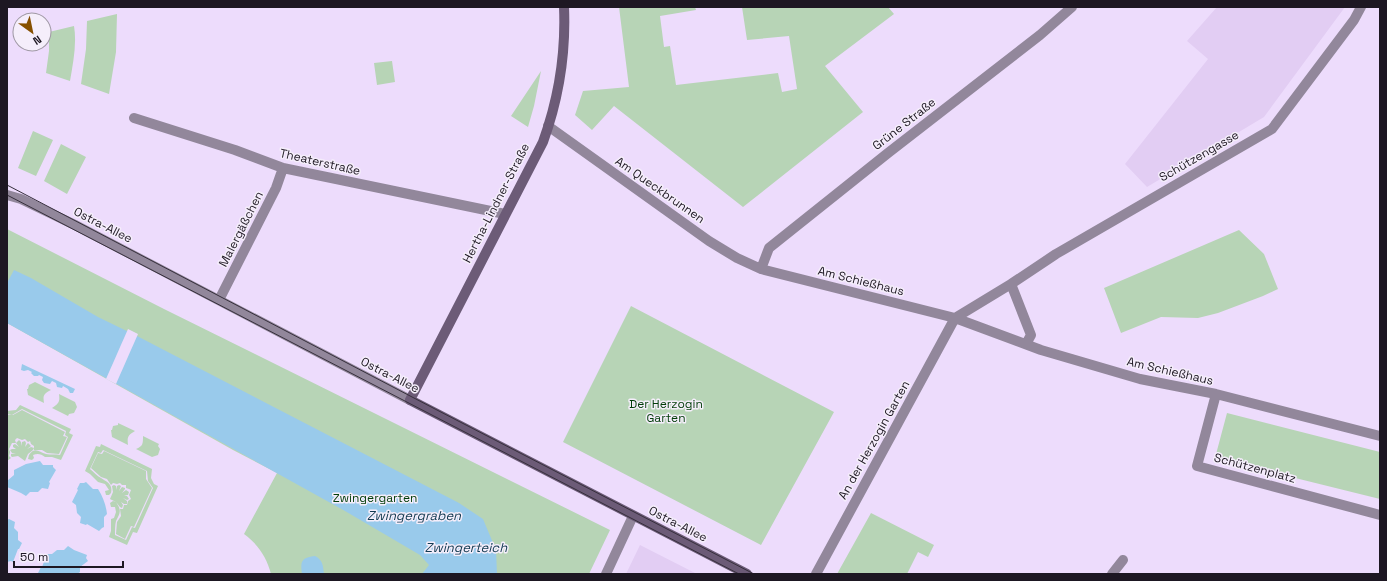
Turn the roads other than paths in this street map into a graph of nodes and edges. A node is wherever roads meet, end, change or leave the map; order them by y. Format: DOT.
graph roads {
  1 [pos="564,7"];
  2 [pos="1072,7"];
  3 [pos="1361,7"];
  4 [pos="134,118"];
  5 [pos="548,126"];
  6 [pos="283,168"];
  7 [pos="7,195"];
  8 [pos="505,214"];
  9 [pos="761,269"];
  10 [pos="1011,284"];
  11 [pos="219,300"];
  12 [pos="955,318"];
  13 [pos="1026,344"];
  14 [pos="1216,394"];
  15 [pos="410,400"];
  16 [pos="1380,436"];
  17 [pos="1380,515"];
  18 [pos="633,516"];
  19 [pos="1123,560"];
  20 [pos="606,574"];
  21 [pos="747,574"];
  22 [pos="816,574"];
  23 [pos="1112,574"];
  1 -- 5 [label="street, Hertha-Lindner-Straße"];
  2 -- 9 [label="street, Grüne Straße"];
  3 -- 10 [label="street, Schützengasse"];
  4 -- 6 [label="street, Theaterstraße"];
  5 -- 8 [label="street, Hertha-Lindner-Straße"];
  5 -- 9 [label="street, Am Queckbrunnen"];
  6 -- 8 [label="street, Theaterstraße"];
  6 -- 11 [label="street, Malergäßchen"];
  7 -- 11 [label="street, Ostra-Allee"];
  8 -- 15 [label="street, Hertha-Lindner-Straße"];
  9 -- 12 [label="street, Am Schießhaus"];
  10 -- 12 [label="street"];
  10 -- 13 [label="street"];
  11 -- 15 [label="street, Ostra-Allee"];
  12 -- 13 [label="street, Am Schießhaus"];
  12 -- 22 [label="street, An der Herzogin Garten"];
  13 -- 14 [label="street, Am Schießhaus"];
  14 -- 16 [label="street"];
  14 -- 17 [label="street, Schützenplatz"];
  15 -- 18 [label="street, Ostra-Allee"];
  18 -- 20 [label="street"];
  18 -- 21 [label="street, Ostra-Allee"];
  19 -- 23 [label="street"];
}
